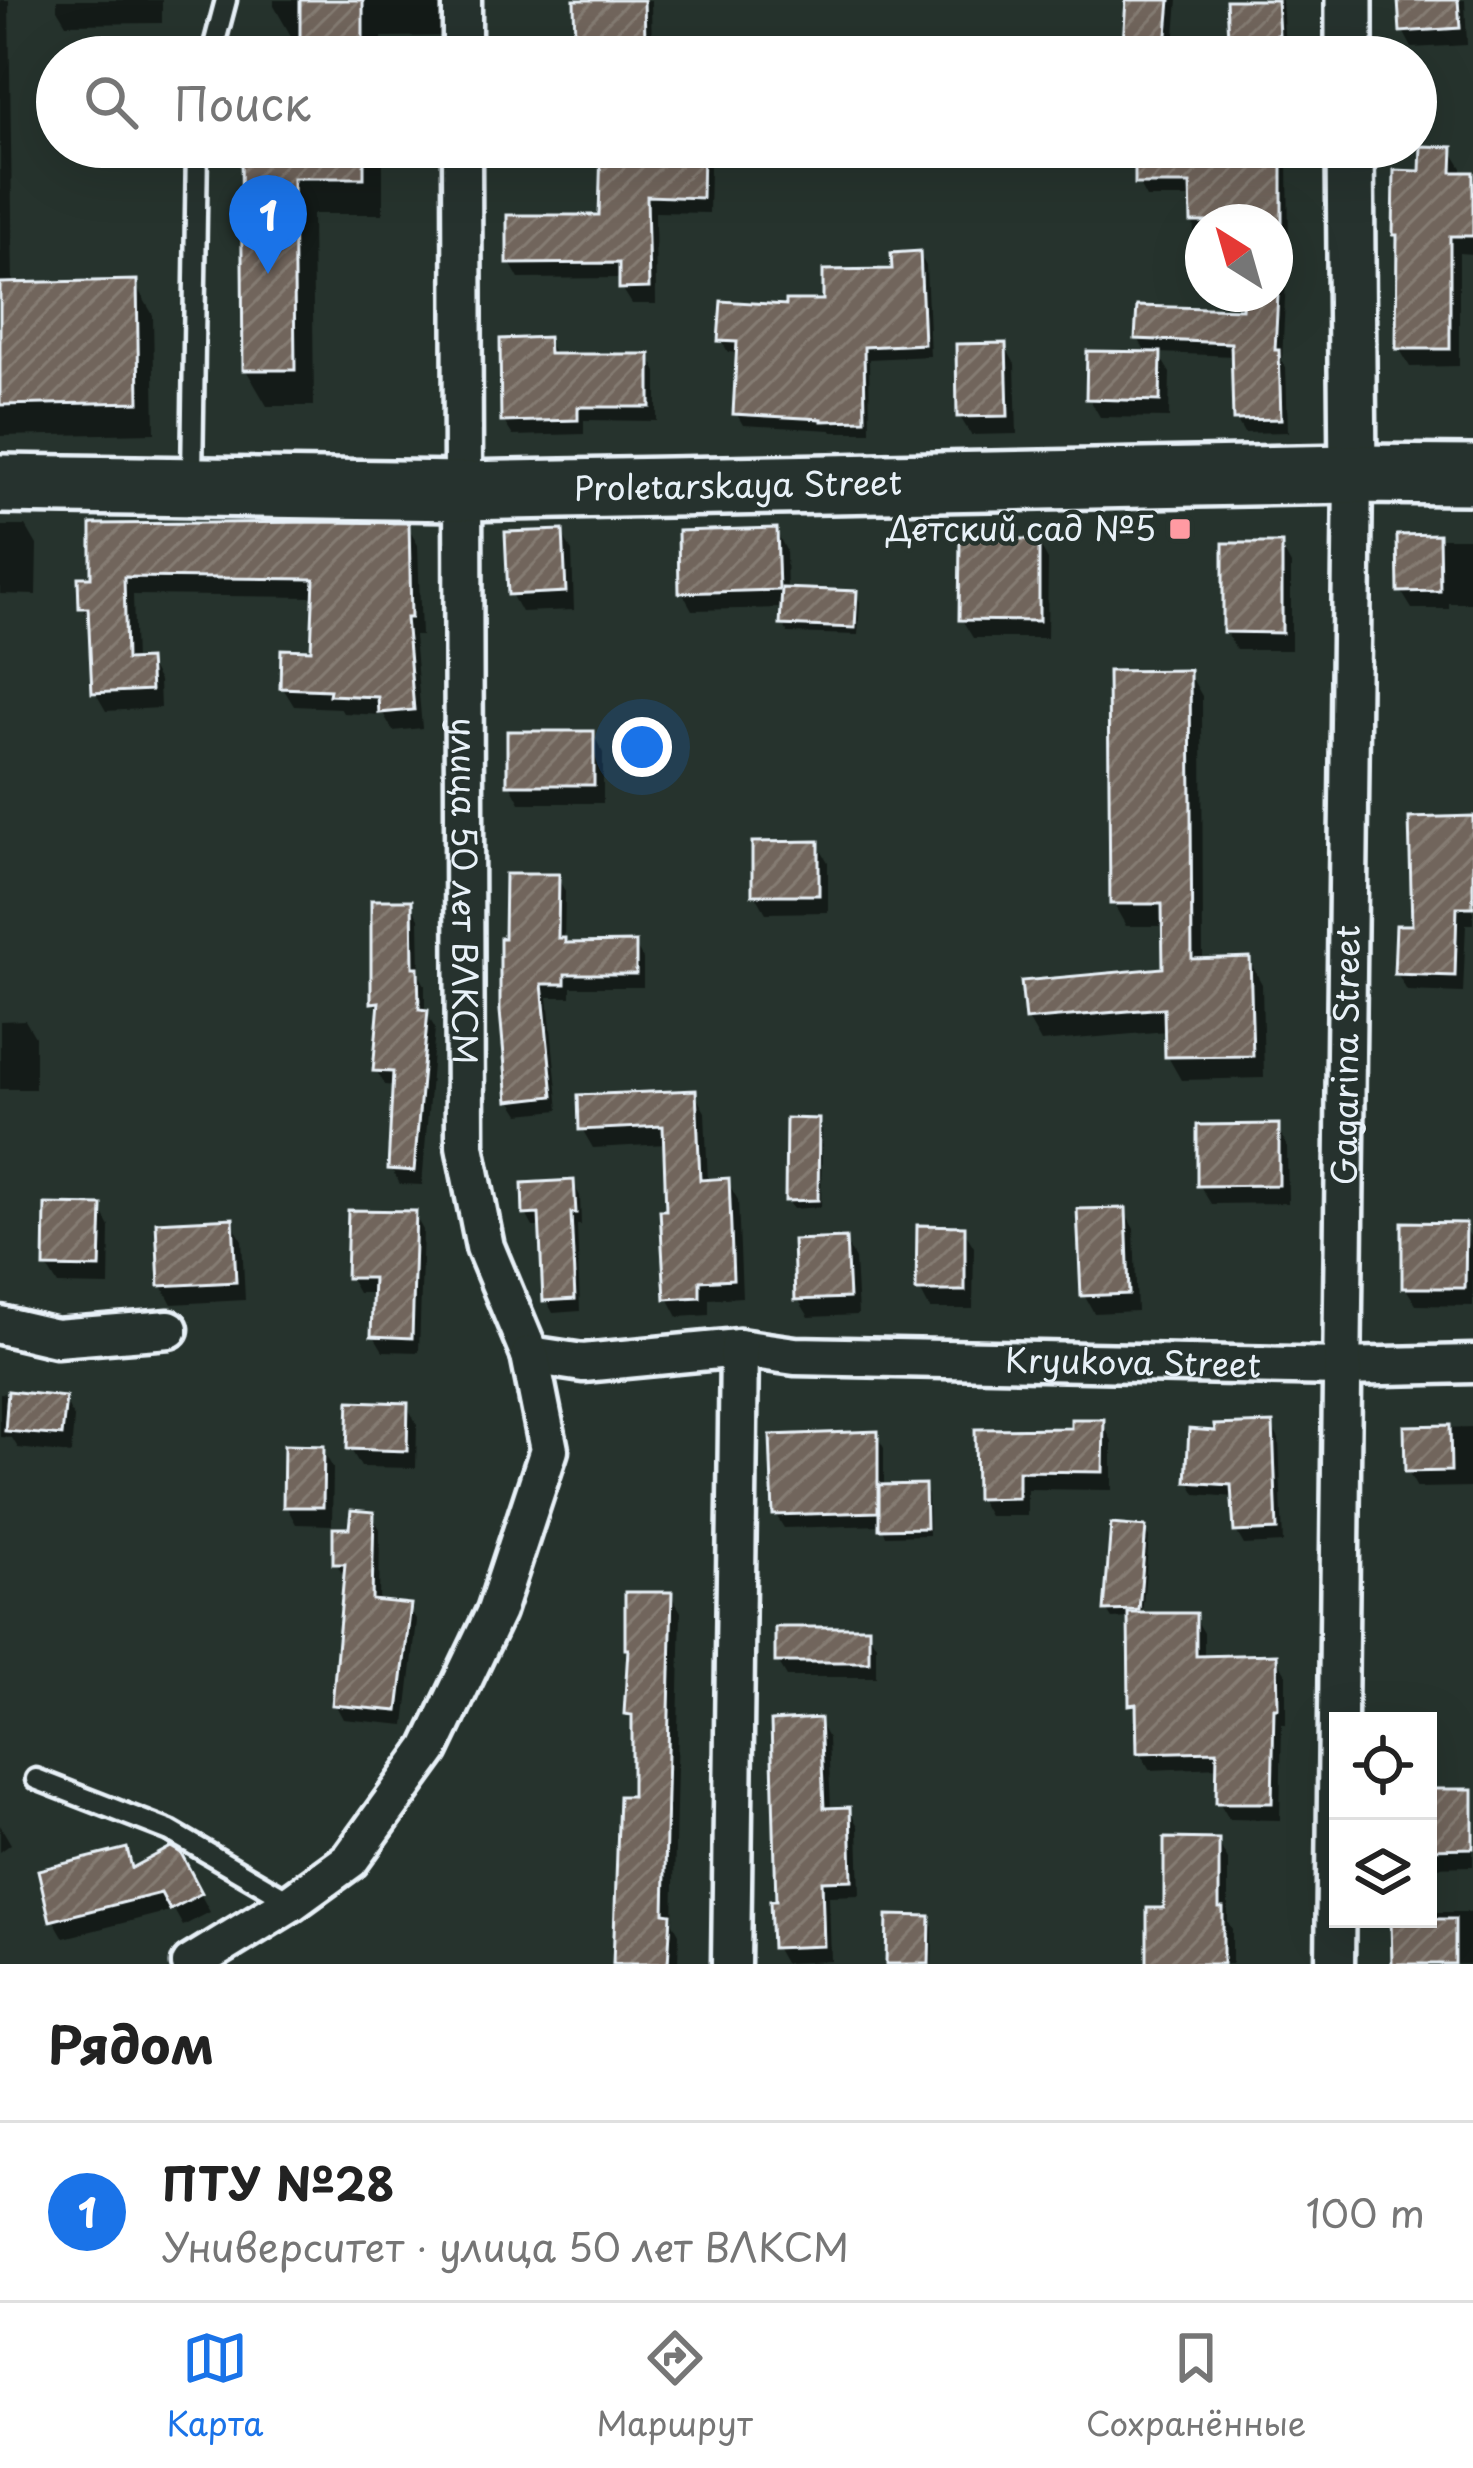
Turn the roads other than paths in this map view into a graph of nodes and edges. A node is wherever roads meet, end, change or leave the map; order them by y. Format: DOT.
graph roads {
  1 [pos="226,0"];
  2 [pos="462,0"];
  3 [pos="1349,0"];
  4 [pos="217,36"];
  5 [pos="462,36"];
  6 [pos="1349,36"];
  7 [pos="197,168"];
  8 [pos="462,168"];
  9 [pos="1350,168"];
  10 [pos="1353,474"];
  11 [pos="1473,475"];
  12 [pos="0,484"];
  13 [pos="192,485"];
  14 [pos="461,491"];
  15 [pos="0,1325"];
  16 [pos="169,1329"];
  17 [pos="739,1348"];
  18 [pos="530,1355"];
  19 [pos="1473,1364"];
  20 [pos="1340,1366"];
  21 [pos="36,1779"];
  22 [pos="292,1902"];
  23 [pos="191,1964"];
  24 [pos="731,1964"];
  25 [pos="1335,1964"];
  1 -- 4 [label="lane"];
  2 -- 5 [label="street"];
  3 -- 6 [label="street"];
  7 -- 13 [label="lane"];
  8 -- 14 [label="street, улица 50 лет ВЛКСМ"];
  9 -- 10 [label="street, Gagarina Street"];
  10 -- 11 [label="main road, Proletarskaya Street"];
  10 -- 14 [label="main road, Proletarskaya Street"];
  10 -- 20 [label="street, Gagarina Street"];
  12 -- 13 [label="main road, Proletarskaya Street"];
  13 -- 14 [label="main road, Proletarskaya Street"];
  14 -- 18 [label="street, улица 50 лет ВЛКСМ"];
  15 -- 16 [label="street"];
  17 -- 18 [label="street"];
  17 -- 20 [label="street, Kryukova Street"];
  17 -- 24 [label="street"];
  18 -- 22 [label="street, улица 50 лет ВЛКСМ"];
  19 -- 20 [label="street, Kryukova Street"];
  20 -- 25 [label="street, Gagarina Street"];
  21 -- 22 [label="lane"];
  22 -- 23 [label="street, улица 50 лет ВЛКСМ"];
}
